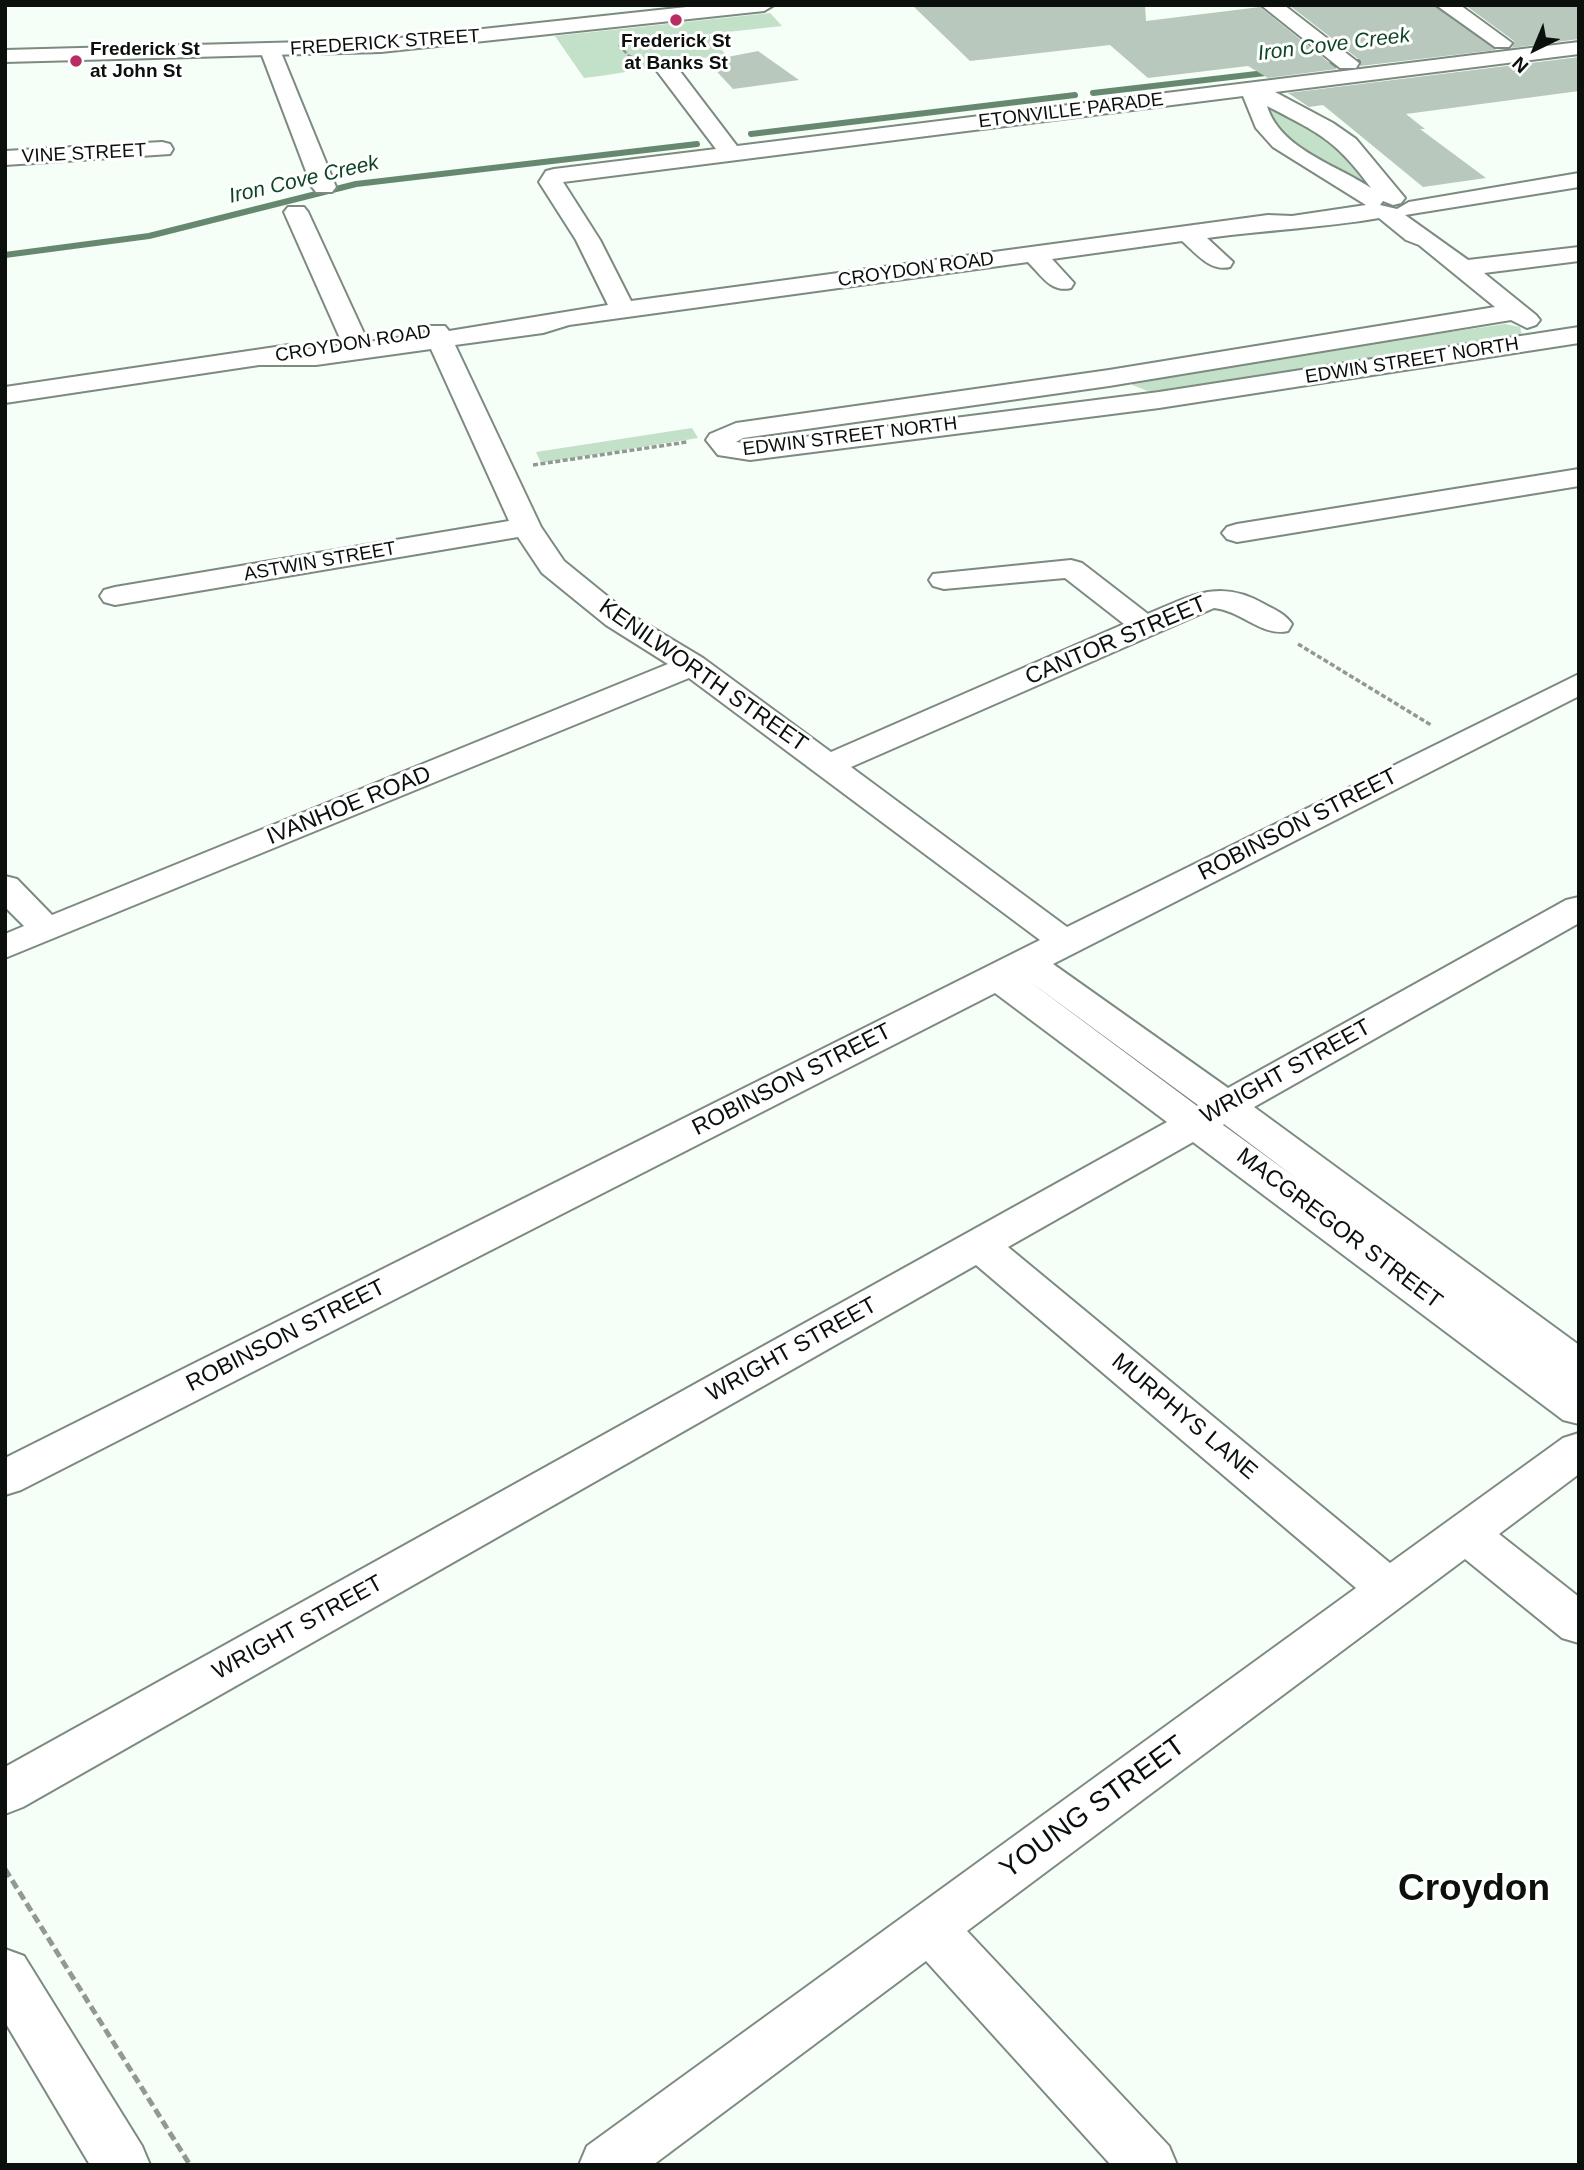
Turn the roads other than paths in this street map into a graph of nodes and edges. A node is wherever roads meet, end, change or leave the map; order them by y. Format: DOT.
graph roads {
  1 [pos="764,5"];
  2 [pos="1271,5"];
  3 [pos="1446,5"];
  4 [pos="1502,43"];
  5 [pos="1579,48"];
  6 [pos="270,50"];
  7 [pos="5,56"];
  8 [pos="1348,63"];
  9 [pos="665,67"];
  10 [pos="1260,98"];
  11 [pos="162,149"];
  12 [pos="730,152"];
  13 [pos="5,158"];
  14 [pos="1579,180"];
  15 [pos="324,187"];
  16 [pos="1388,203"];
  17 [pos="296,212"];
  18 [pos="1186,233"];
  19 [pos="1034,254"];
  20 [pos="1579,254"];
  21 [pos="1220,262"];
  22 [pos="1462,268"];
  23 [pos="1062,283"];
  24 [pos="623,310"];
  25 [pos="1516,311"];
  26 [pos="438,336"];
  27 [pos="1565,336"];
  28 [pos="357,346"];
  29 [pos="1579,359"];
  30 [pos="1109,378"];
  31 [pos="5,395"];
  32 [pos="1137,402"];
  33 [pos="1579,477"];
  34 [pos="526,527"];
  35 [pos="1237,533"];
  36 [pos="944,580"];
  37 [pos="115,596"];
  38 [pos="1278,624"];
  39 [pos="1145,626"];
  40 [pos="692,665"];
  41 [pos="1579,683"];
  42 [pos="829,765"];
  43 [pos="5,886"];
  44 [pos="1579,908"];
  45 [pos="47,930"];
  46 [pos="1065,942"];
  47 [pos="5,947"];
  48 [pos="1011,970"];
  49 [pos="1211,1114"];
  50 [pos="979,1245"];
  51 [pos="1579,1368"];
  52 [pos="1579,1408"];
  53 [pos="1579,1450"];
  54 [pos="5,1478"];
  55 [pos="1466,1533"];
  56 [pos="1388,1590"];
  57 [pos="1579,1624"];
  58 [pos="5,1792"];
  59 [pos="930,1928"];
  60 [pos="5,1973"];
  61 [pos="122,2165"];
  62 [pos="607,2165"];
  63 [pos="1149,2165"];
  1 -- 6 [label="street, FREDERICK STREET"];
  2 -- 8 [label="street"];
  3 -- 4 [label="street"];
  5 -- 10 [label="street, ETONVILLE PARADE"];
  6 -- 7 [label="street, FREDERICK STREET"];
  6 -- 15 [label="street"];
  9 -- 12 [label="street"];
  10 -- 12 [label="street, ETONVILLE PARADE"];
  10 -- 16 [label="street"];
  10 -- 16 [label="street"];
  11 -- 13 [label="street, VINE STREET"];
  12 -- 24 [label="street, ETONVILLE PARADE"];
  14 -- 16 [label="street, CROYDON ROAD"];
  16 -- 18 [label="street, CROYDON ROAD"];
  16 -- 22 [label="street"];
  17 -- 28 [label="street"];
  18 -- 19 [label="street, CROYDON ROAD"];
  18 -- 21 [label="street"];
  19 -- 23 [label="street"];
  19 -- 24 [label="street, CROYDON ROAD"];
  20 -- 22 [label="street"];
  22 -- 25 [label="street"];
  24 -- 26 [label="street, CROYDON ROAD"];
  25 -- 27 [label="street"];
  25 -- 30 [label="street, EDWIN STREET NORTH"];
  26 -- 28 [label="street, CROYDON ROAD"];
  26 -- 34 [label="street, KENILWORTH STREET"];
  27 -- 29 [label="street"];
  27 -- 32 [label="street, EDWIN STREET NORTH"];
  28 -- 31 [label="street, CROYDON ROAD"];
  30 -- 32 [label="street"];
  30 -- 32 [label="street, EDWIN STREET NORTH"];
  33 -- 35 [label="street"];
  34 -- 37 [label="street, ASTWIN STREET"];
  34 -- 40 [label="street, KENILWORTH STREET"];
  36 -- 39 [label="street"];
  38 -- 39 [label="street, CANTOR STREET"];
  39 -- 42 [label="street, CANTOR STREET"];
  40 -- 42 [label="street, KENILWORTH STREET"];
  40 -- 45 [label="street, IVANHOE ROAD"];
  41 -- 46 [label="street, ROBINSON STREET"];
  42 -- 46 [label="street, KENILWORTH STREET"];
  43 -- 45 [label="street"];
  44 -- 49 [label="street, WRIGHT STREET"];
  45 -- 47 [label="street, IVANHOE ROAD"];
  46 -- 48 [label="street, ROBINSON STREET"];
  48 -- 49 [label="street, MACGREGOR STREET"];
  48 -- 54 [label="street, ROBINSON STREET"];
  49 -- 50 [label="street, WRIGHT STREET"];
  49 -- 51 [label="street, MACGREGOR STREET"];
  49 -- 52 [label="street, MACGREGOR STREET"];
  50 -- 56 [label="street, MURPHYS LANE"];
  50 -- 58 [label="street, WRIGHT STREET"];
  53 -- 55 [label="street, YOUNG STREET"];
  55 -- 56 [label="street, YOUNG STREET"];
  55 -- 57 [label="street"];
  56 -- 59 [label="street, YOUNG STREET"];
  59 -- 62 [label="street, YOUNG STREET"];
  59 -- 63 [label="street"];
  60 -- 61 [label="street"];
}
